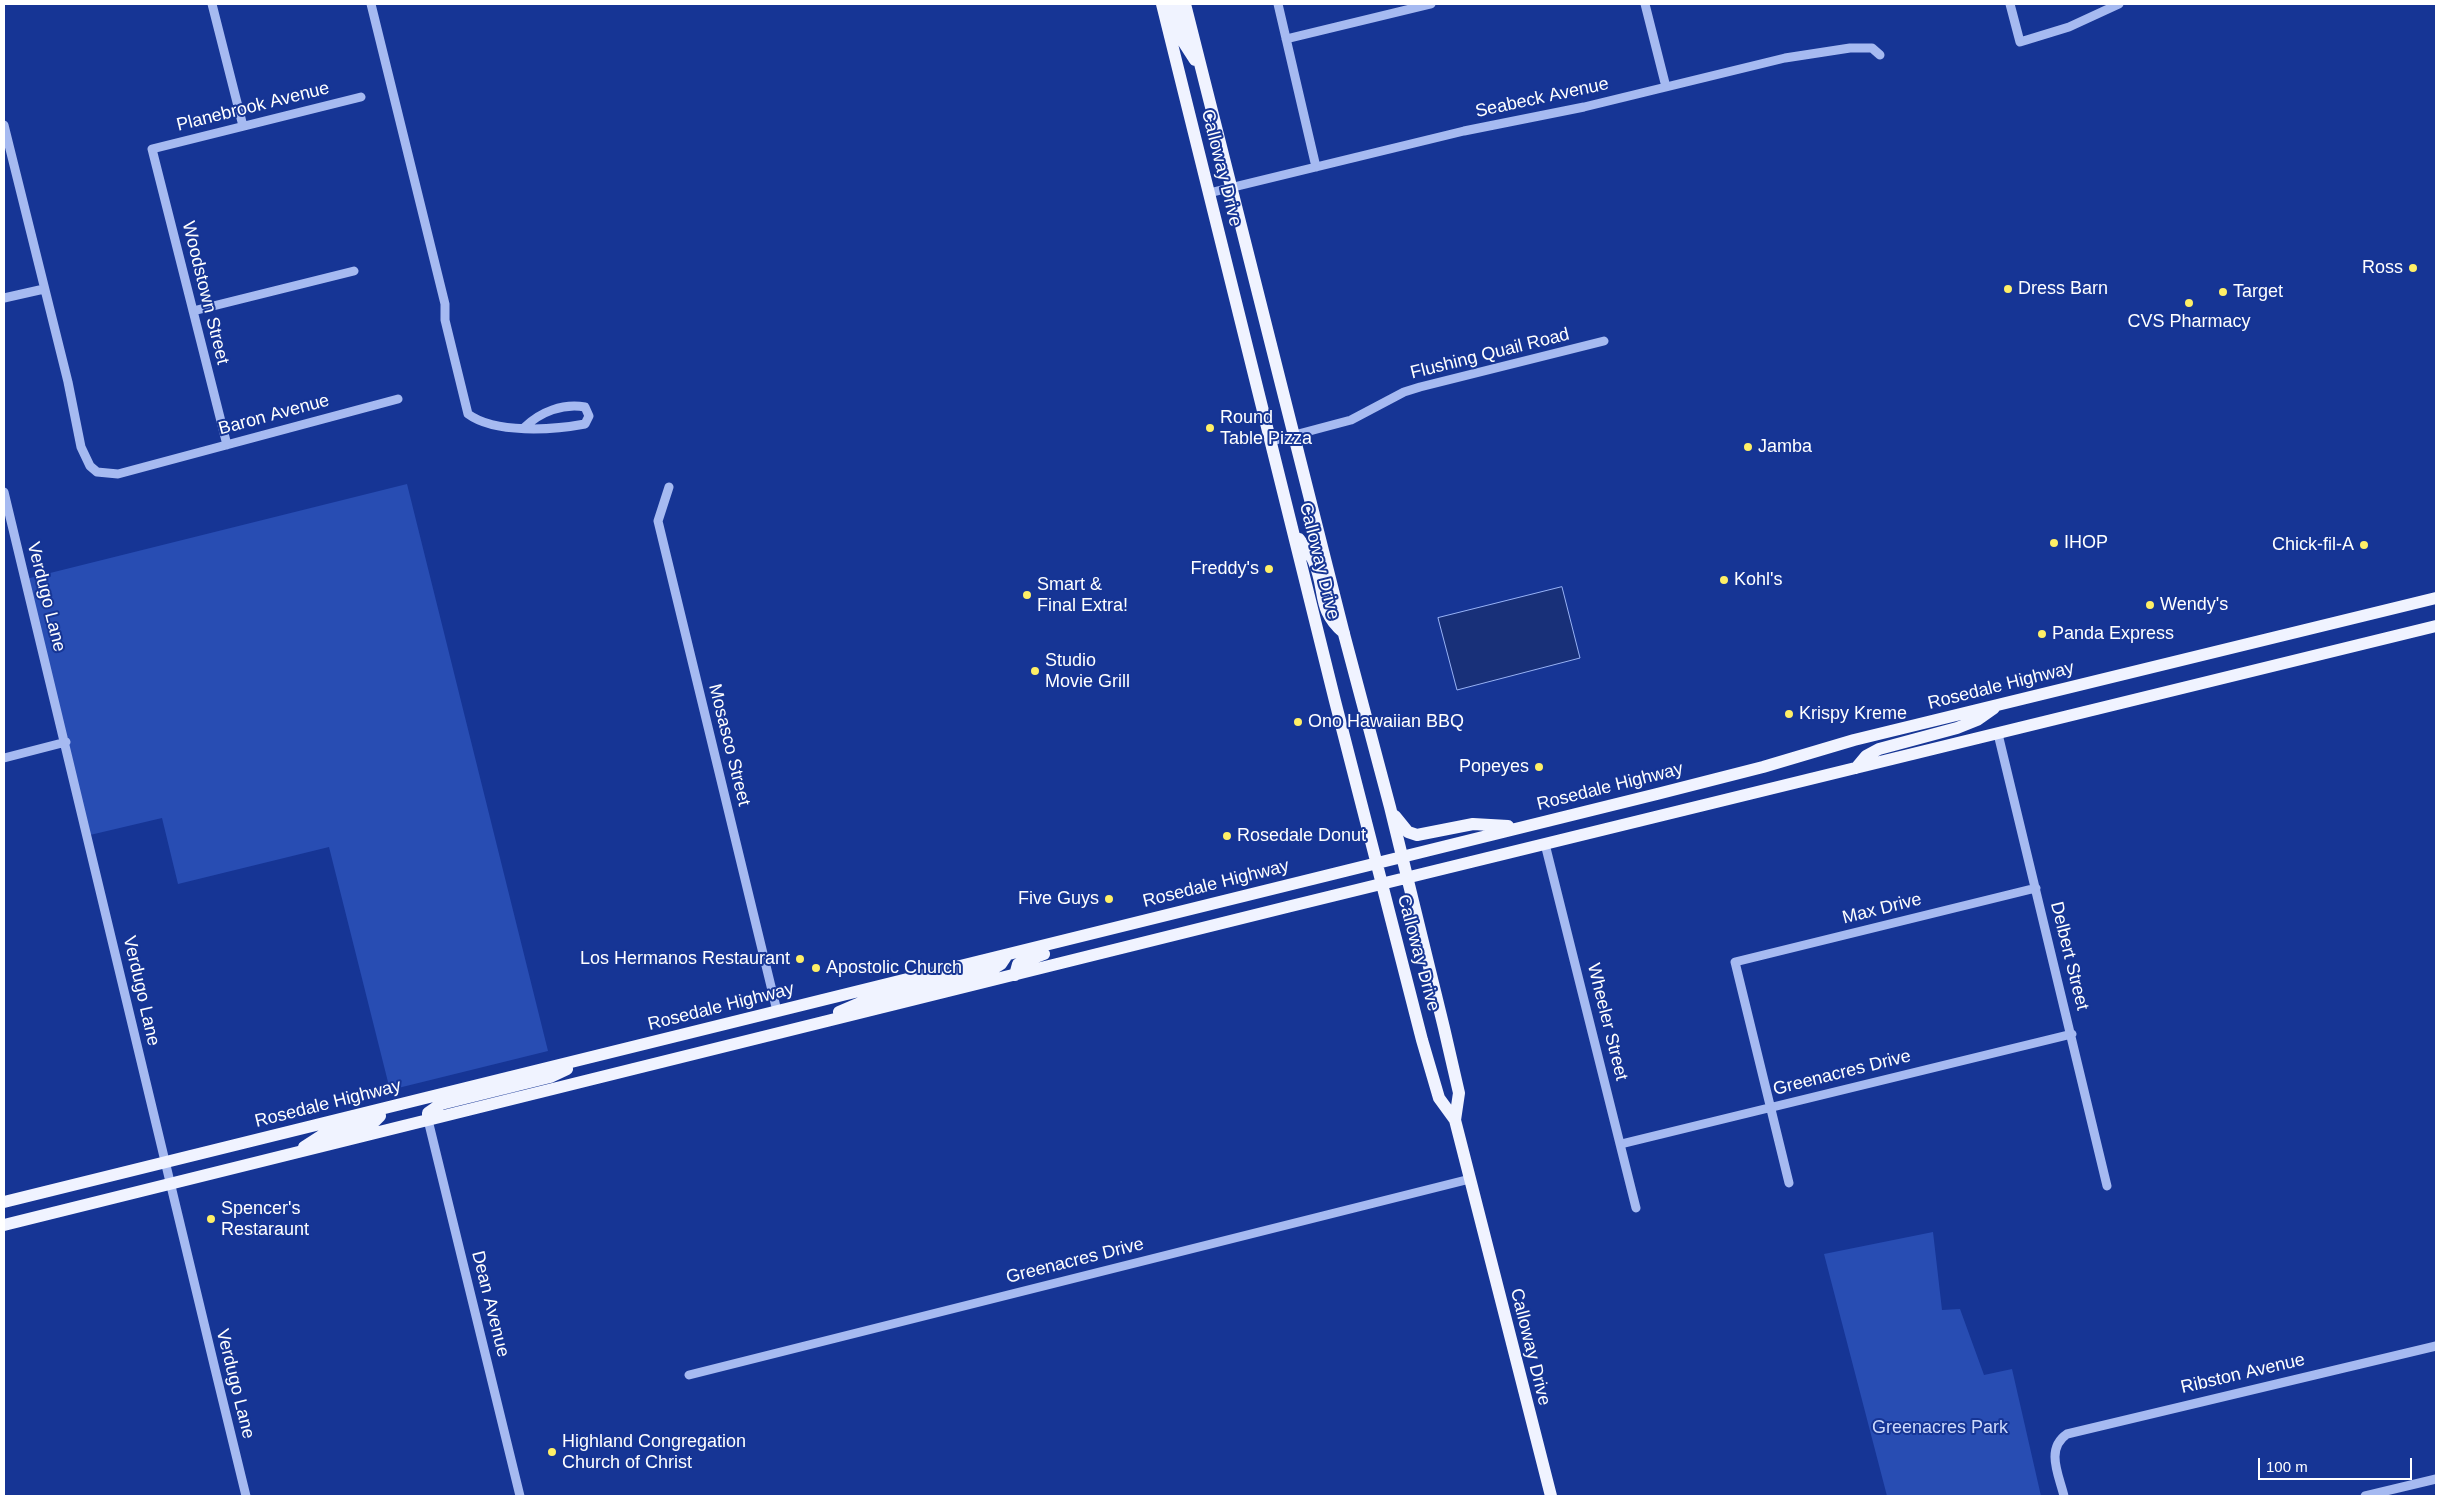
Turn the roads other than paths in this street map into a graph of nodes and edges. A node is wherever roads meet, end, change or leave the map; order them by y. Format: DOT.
graph roads {
  1 [pos="212,4"];
  2 [pos="371,4"];
  3 [pos="1162,4"];
  4 [pos="1174,4"];
  5 [pos="1185,4"];
  6 [pos="1278,4"];
  7 [pos="1431,4"];
  8 [pos="1645,4"];
  9 [pos="2010,4"];
  10 [pos="2119,4"];
  11 [pos="1286,39"];
  12 [pos="1880,55"];
  13 [pos="1201,68"];
  14 [pos="1666,87"];
  15 [pos="361,97"];
  16 [pos="4,125"];
  17 [pos="244,126"];
  18 [pos="152,149"];
  19 [pos="1316,167"];
  20 [pos="1231,187"];
  21 [pos="1209,193"];
  22 [pos="354,271"];
  23 [pos="44,288"];
  24 [pos="4,298"];
  25 [pos="193,312"];
  26 [pos="1604,341"];
  27 [pos="398,399"];
  28 [pos="525,428"];
  29 [pos="1294,436"];
  30 [pos="1272,441"];
  31 [pos="227,445"];
  32 [pos="669,487"];
  33 [pos="4,492"];
  34 [pos="1294,530"];
  35 [pos="2436,598"];
  36 [pos="2436,626"];
  37 [pos="1344,634"];
  38 [pos="2000,704"];
  39 [pos="1998,734"];
  40 [pos="66,742"];
  41 [pos="4,758"];
  42 [pos="1856,768"];
  43 [pos="1390,807"];
  44 [pos="1538,823"];
  45 [pos="1545,844"];
  46 [pos="1402,856"];
  47 [pos="1376,862"];
  48 [pos="1407,878"];
  49 [pos="1382,884"];
  50 [pos="2036,888"];
  51 [pos="1114,928"];
  52 [pos="1006,955"];
  53 [pos="1015,975"];
  54 [pos="777,1011"];
  55 [pos="800,1028"];
  56 [pos="2072,1034"];
  57 [pos="587,1058"];
  58 [pos="1771,1108"];
  59 [pos="379,1110"];
  60 [pos="428,1120"];
  61 [pos="1455,1120"];
  62 [pos="1621,1144"];
  63 [pos="295,1153"];
  64 [pos="164,1162"];
  65 [pos="1470,1179"];
  66 [pos="1789,1183"];
  67 [pos="169,1184"];
  68 [pos="2107,1186"];
  69 [pos="4,1202"];
  70 [pos="1636,1208"];
  71 [pos="4,1225"];
  72 [pos="2436,1346"];
  73 [pos="689,1375"];
  74 [pos="2436,1479"];
  75 [pos="246,1496"];
  76 [pos="520,1496"];
  77 [pos="1548,1496"];
  78 [pos="2064,1496"];
  79 [pos="2365,1496"];
  1 -- 17 [label="street"];
  2 -- 28 [label="street"];
  3 -- 21 [label="main road, Calloway Drive"];
  4 -- 13 [label="main road"];
  5 -- 13 [label="main road, Calloway Drive"];
  6 -- 11 [label="street"];
  7 -- 11 [label="street"];
  8 -- 14 [label="street"];
  9 -- 10 [label="street"];
  11 -- 19 [label="street"];
  12 -- 14 [label="street, Seabeck Avenue"];
  13 -- 20 [label="main road, Calloway Drive"];
  14 -- 19 [label="street, Seabeck Avenue"];
  15 -- 17 [label="street, Planebrook Avenue"];
  16 -- 23 [label="street"];
  17 -- 18 [label="street, Planebrook Avenue"];
  18 -- 25 [label="street, Woodstown Street"];
  19 -- 20 [label="street, Seabeck Avenue"];
  20 -- 21 [label="street, Seabeck Avenue"];
  20 -- 29 [label="main road, Calloway Drive"];
  21 -- 30 [label="main road, Calloway Drive"];
  22 -- 25 [label="street"];
  23 -- 24 [label="street"];
  23 -- 31 [label="street, Baron Avenue"];
  25 -- 31 [label="street, Woodstown Street"];
  26 -- 29 [label="street, Flushing Quail Road"];
  27 -- 31 [label="street, Baron Avenue"];
  28 -- 28 [label="street"];
  29 -- 30 [label="street, Flushing Quail Road"];
  29 -- 37 [label="main road, Calloway Drive"];
  30 -- 34 [label="main road, Calloway Drive"];
  32 -- 54 [label="street, Mosasco Street"];
  33 -- 40 [label="street, Verdugo Lane"];
  34 -- 37 [label="main road"];
  34 -- 47 [label="main road, Calloway Drive"];
  35 -- 38 [label="main road, Rosedale Highway"];
  36 -- 39 [label="main road"];
  37 -- 43 [label="main road, Calloway Drive"];
  38 -- 42 [label="main road"];
  38 -- 44 [label="main road, Rosedale Highway"];
  39 -- 42 [label="main road"];
  39 -- 50 [label="street, Delbert Street"];
  40 -- 41 [label="street"];
  40 -- 64 [label="street, Verdugo Lane"];
  42 -- 45 [label="main road"];
  43 -- 44 [label="main road"];
  43 -- 46 [label="main road, Calloway Drive"];
  44 -- 46 [label="main road, Rosedale Highway"];
  45 -- 48 [label="main road"];
  45 -- 62 [label="street, Wheeler Street"];
  46 -- 47 [label="main road, Rosedale Highway"];
  46 -- 48 [label="main road, Calloway Drive"];
  47 -- 49 [label="main road, Calloway Drive"];
  47 -- 51 [label="main road, Rosedale Highway"];
  48 -- 49 [label="main road"];
  48 -- 61 [label="main road, Calloway Drive"];
  49 -- 53 [label="main road"];
  49 -- 61 [label="main road, Calloway Drive"];
  50 -- 56 [label="street, Delbert Street"];
  50 -- 58 [label="street, Max Drive"];
  51 -- 52 [label="main road, Rosedale Highway"];
  51 -- 53 [label="main road"];
  52 -- 54 [label="main road, Rosedale Highway"];
  52 -- 55 [label="main road"];
  53 -- 55 [label="main road"];
  54 -- 57 [label="main road, Rosedale Highway"];
  55 -- 60 [label="main road"];
  56 -- 58 [label="street, Greenacres Drive"];
  56 -- 68 [label="street, Delbert Street"];
  57 -- 59 [label="main road, Rosedale Highway"];
  57 -- 60 [label="main road"];
  58 -- 62 [label="street, Greenacres Drive"];
  58 -- 66 [label="street"];
  59 -- 63 [label="main road"];
  59 -- 64 [label="main road, Rosedale Highway"];
  60 -- 63 [label="main road"];
  60 -- 76 [label="street, Dean Avenue"];
  61 -- 65 [label="main road, Calloway Drive"];
  62 -- 70 [label="street, Wheeler Street"];
  63 -- 67 [label="main road"];
  64 -- 67 [label="street, Verdugo Lane"];
  64 -- 69 [label="main road, Rosedale Highway"];
  65 -- 73 [label="street, Greenacres Drive"];
  65 -- 77 [label="main road, Calloway Drive"];
  67 -- 71 [label="main road"];
  67 -- 75 [label="street, Verdugo Lane"];
  72 -- 78 [label="street, Ribston Avenue"];
  74 -- 79 [label="street"];
}
